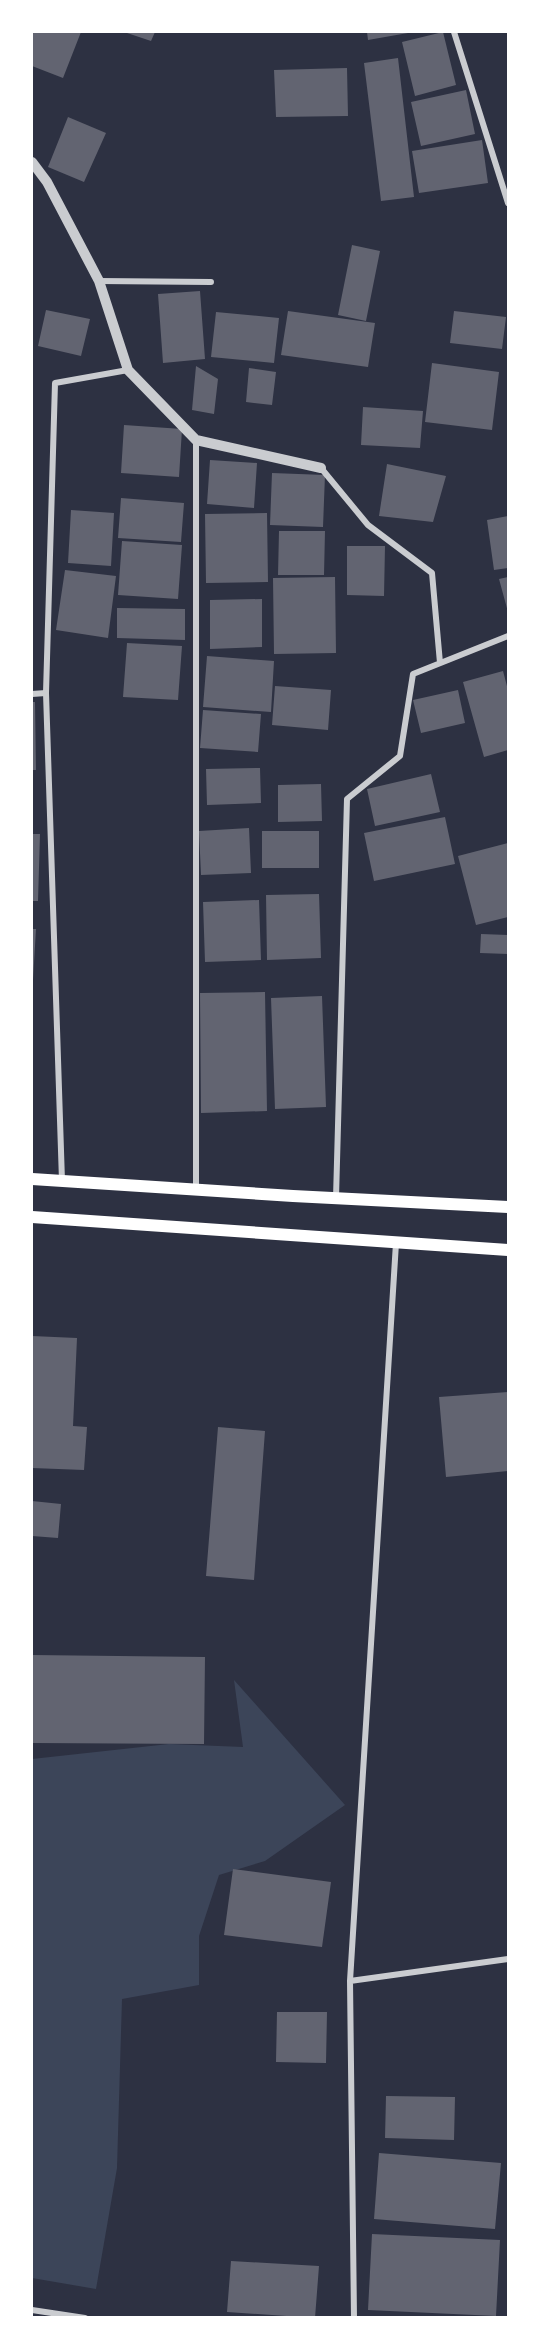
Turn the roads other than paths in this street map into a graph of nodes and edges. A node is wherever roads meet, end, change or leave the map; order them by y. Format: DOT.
graph roads {
  1 [pos="454,32"];
  2 [pos="32,162"];
  3 [pos="508,203"];
  4 [pos="99,281"];
  5 [pos="211,282"];
  6 [pos="128,370"];
  7 [pos="196,440"];
  8 [pos="321,468"];
  9 [pos="508,636"];
  10 [pos="440,663"];
  11 [pos="32,693"];
  12 [pos="46,693"];
  13 [pos="32,1179"];
  14 [pos="62,1181"];
  15 [pos="196,1190"];
  16 [pos="336,1198"];
  17 [pos="508,1207"];
  18 [pos="32,1217"];
  19 [pos="396,1243"];
  20 [pos="508,1250"];
  21 [pos="508,1959"];
  22 [pos="350,1981"];
  23 [pos="32,2310"];
  24 [pos="85,2318"];
  25 [pos="354,2318"];
  1 -- 3 [label="street"];
  2 -- 4 [label="street"];
  4 -- 5 [label="street"];
  4 -- 6 [label="street"];
  6 -- 7 [label="street"];
  6 -- 12 [label="street"];
  7 -- 8 [label="street"];
  7 -- 15 [label="street"];
  8 -- 10 [label="street"];
  9 -- 10 [label="street"];
  10 -- 16 [label="street"];
  11 -- 12 [label="street"];
  12 -- 14 [label="street"];
  13 -- 14 [label="main road"];
  14 -- 15 [label="main road"];
  15 -- 16 [label="main road"];
  16 -- 17 [label="main road"];
  18 -- 19 [label="main road"];
  19 -- 20 [label="main road"];
  19 -- 22 [label="street"];
  21 -- 22 [label="street"];
  22 -- 25 [label="street"];
  23 -- 24 [label="street"];
}
